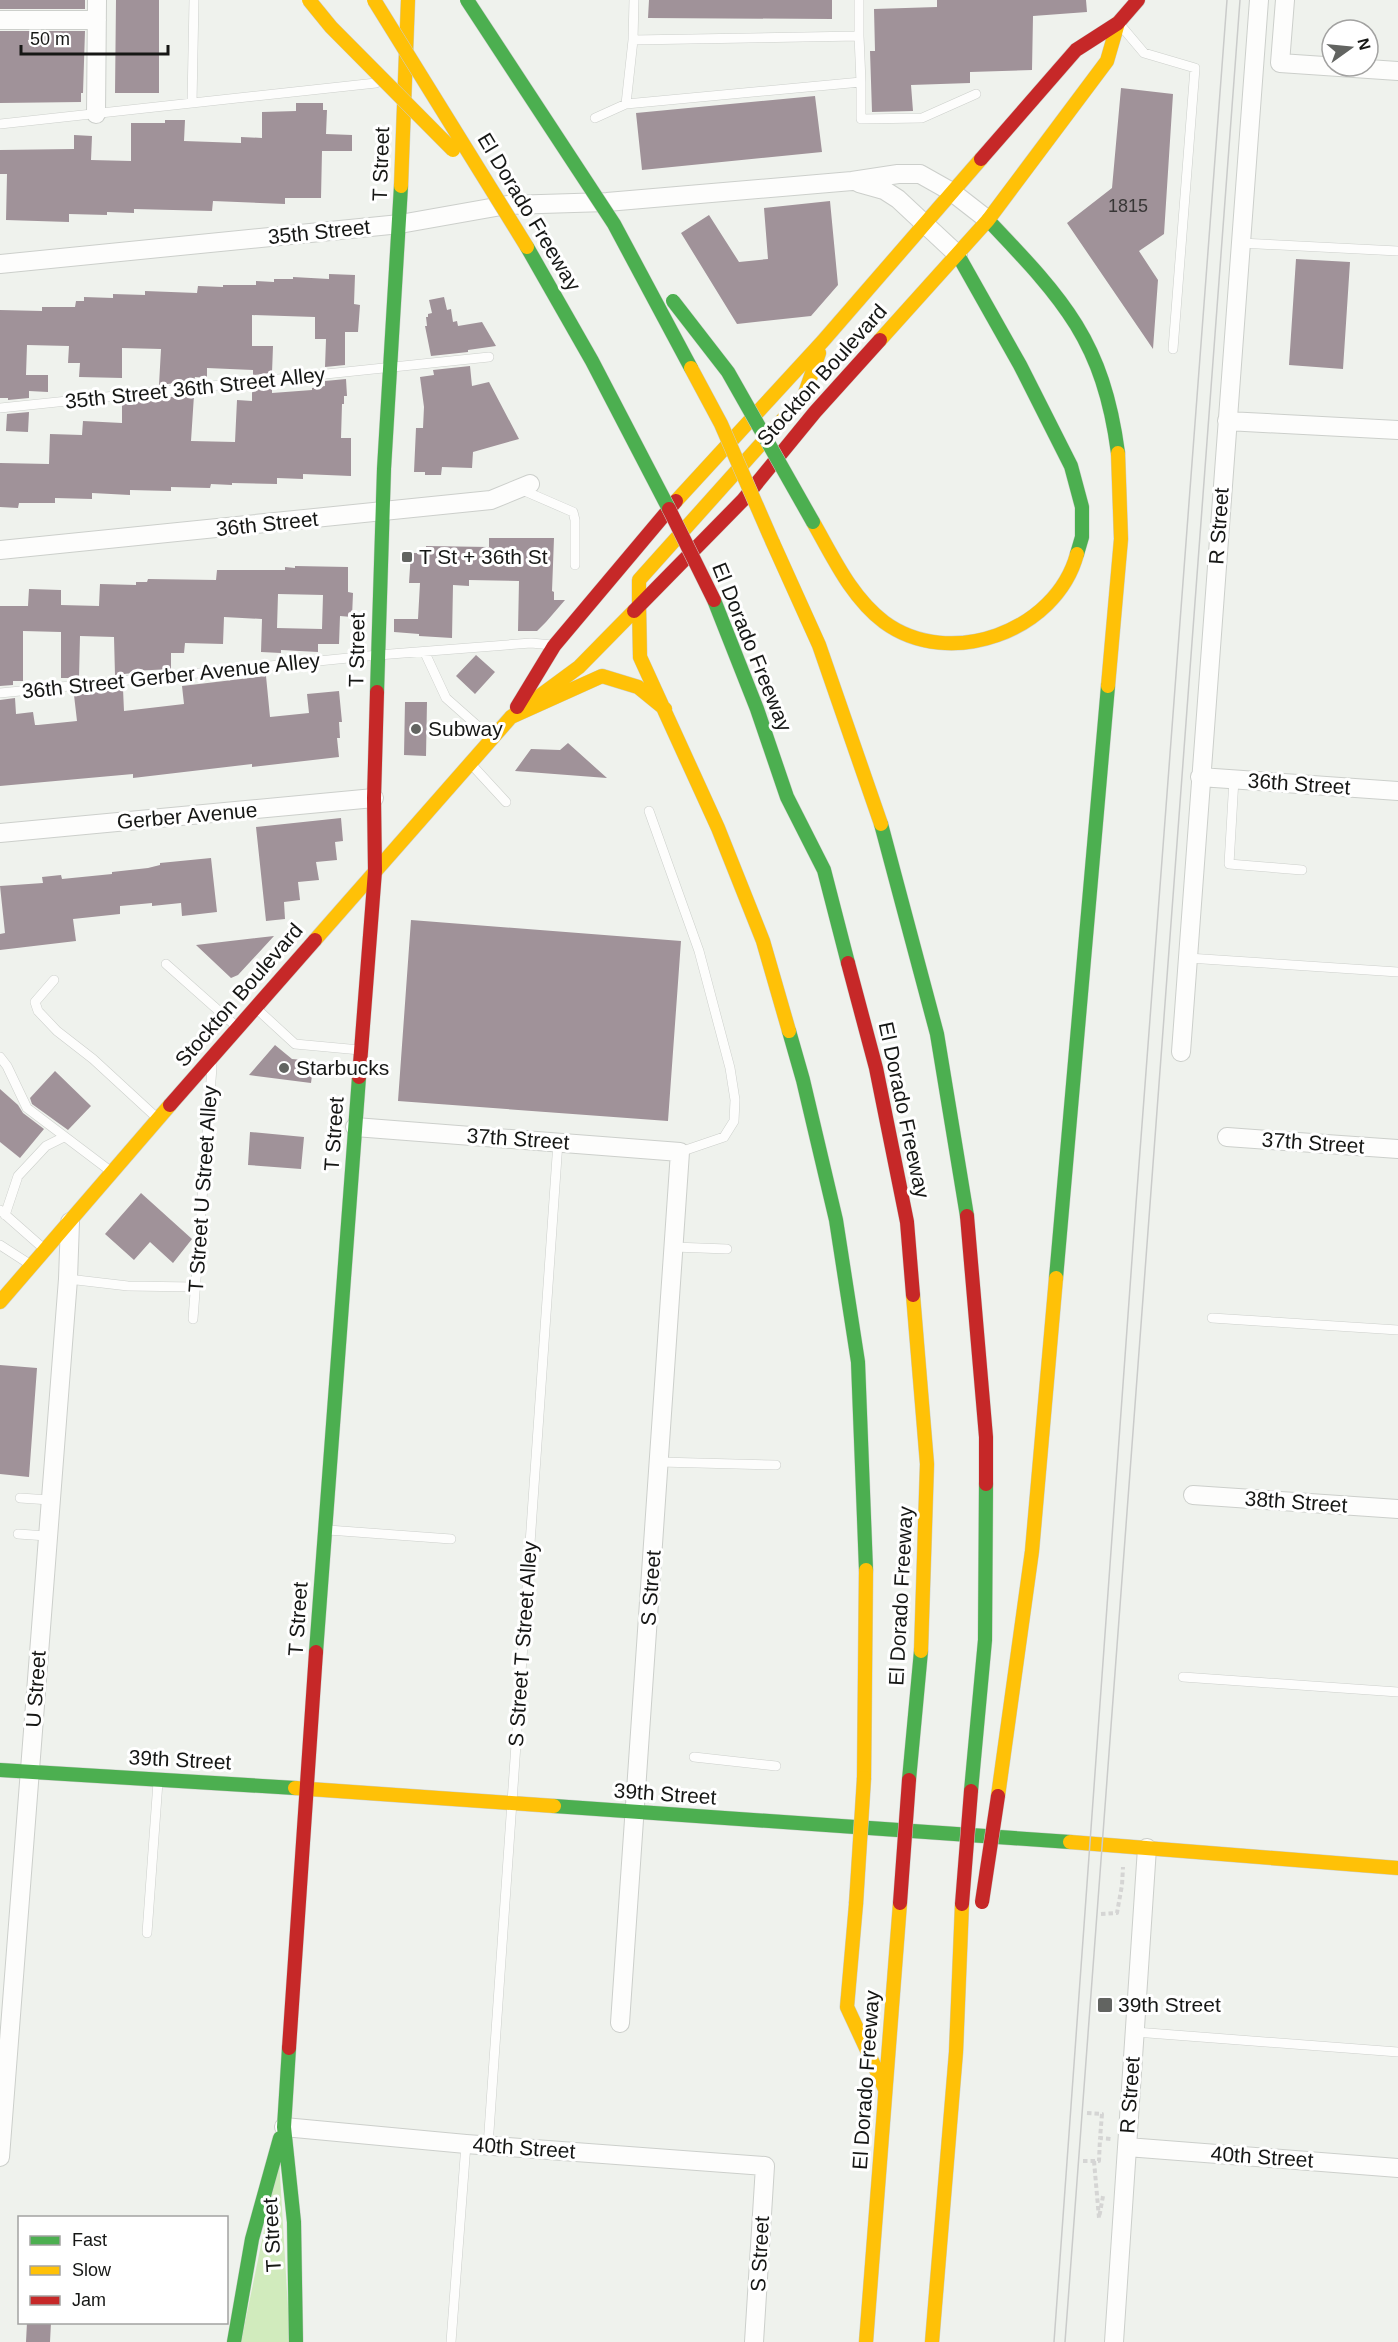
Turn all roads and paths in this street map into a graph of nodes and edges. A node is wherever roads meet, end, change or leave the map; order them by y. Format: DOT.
graph roads {
  1 [pos="97,0"];
  2 [pos="194,0"];
  3 [pos="309,0"];
  4 [pos="374,0"];
  5 [pos="408,0"];
  6 [pos="467,0"];
  7 [pos="634,0"];
  8 [pos="859,0"];
  9 [pos="1138,0"];
  10 [pos="1260,0"];
  11 [pos="1285,0"];
  12 [pos="0,20"];
  13 [pos="97,21"];
  14 [pos="1118,23"];
  15 [pos="859,36"];
  16 [pos="633,40"];
  17 [pos="1398,71"];
  18 [pos="405,80"];
  19 [pos="861,82"];
  20 [pos="976,94"];
  21 [pos="192,103"];
  22 [pos="626,104"];
  23 [pos="96,114"];
  24 [pos="595,118"];
  25 [pos="0,124"];
  26 [pos="852,181"];
  27 [pos="491,187"];
  28 [pos="952,192"];
  29 [pos="988,220"];
  30 [pos="400,224"];
  31 [pos="614,224"];
  32 [pos="926,224"];
  33 [pos="1240,243"];
  34 [pos="1398,251"];
  35 [pos="958,255"];
  36 [pos="0,264"];
  37 [pos="823,341"];
  38 [pos="1173,349"];
  39 [pos="489,357"];
  40 [pos="390,369"];
  41 [pos="0,408"];
  42 [pos="1227,421"];
  43 [pos="1398,430"];
  44 [pos="524,486"];
  45 [pos="383,512"];
  46 [pos="0,550"];
  47 [pos="575,565"];
  48 [pos="639,604"];
  49 [pos="554,646"];
  50 [pos="425,653"];
  51 [pos="378,655"];
  52 [pos="0,693"];
  53 [pos="666,709"];
  54 [pos="511,717"];
  55 [pos="492,739"];
  56 [pos="471,764"];
  57 [pos="1200,777"];
  58 [pos="1234,779"];
  59 [pos="1398,791"];
  60 [pos="374,798"];
  61 [pos="506,802"];
  62 [pos="649,811"];
  63 [pos="0,833"];
  64 [pos="1302,870"];
  65 [pos="375,871"];
  66 [pos="1188,958"];
  67 [pos="166,964"];
  68 [pos="1398,972"];
  69 [pos="54,980"];
  70 [pos="256,1008"];
  71 [pos="238,1028"];
  72 [pos="361,1050"];
  73 [pos="1180,1052"];
  74 [pos="0,1057"];
  75 [pos="212,1058"];
  76 [pos="158,1119"];
  77 [pos="355,1127"];
  78 [pos="64,1137"];
  79 [pos="1227,1137"];
  80 [pos="558,1142"];
  81 [pos="1398,1149"];
  82 [pos="681,1152"];
  83 [pos="111,1172"];
  84 [pos="3,1212"];
  85 [pos="70,1222"];
  86 [pos="0,1245"];
  87 [pos="674,1247"];
  88 [pos="44,1249"];
  89 [pos="727,1249"];
  90 [pos="32,1266"];
  91 [pos="68,1279"];
  92 [pos="195,1287"];
  93 [pos="0,1302"];
  94 [pos="1212,1318"];
  95 [pos="193,1319"];
  96 [pos="1398,1330"];
  97 [pos="660,1462"];
  98 [pos="776,1465"];
  99 [pos="1193,1495"];
  100 [pos="20,1498"];
  101 [pos="50,1500"];
  102 [pos="1398,1509"];
  103 [pos="326,1530"];
  104 [pos="18,1534"];
  105 [pos="47,1536"];
  106 [pos="452,1539"];
  107 [pos="1183,1677"];
  108 [pos="1398,1692"];
  109 [pos="694,1757"];
  110 [pos="776,1766"];
  111 [pos="0,1770"];
  112 [pos="29,1772"];
  113 [pos="158,1780"];
  114 [pos="306,1789"];
  115 [pos="512,1802"];
  116 [pos="635,1813"];
  117 [pos="1124,1847"];
  118 [pos="1147,1848"];
  119 [pos="1398,1868"];
  120 [pos="980,1912"];
  121 [pos="1101,1914"];
  122 [pos="147,1933"];
  123 [pos="974,1951"];
  124 [pos="620,2024"];
  125 [pos="1135,2032"];
  126 [pos="956,2052"];
  127 [pos="1398,2052"];
  128 [pos="886,2091"];
  129 [pos="1087,2113"];
  130 [pos="284,2127"];
  131 [pos="1100,2138"];
  132 [pos="1121,2143"];
  133 [pos="466,2144"];
  134 [pos="488,2146"];
  135 [pos="0,2157"];
  136 [pos="1083,2160"];
  137 [pos="1094,2161"];
  138 [pos="765,2166"];
  139 [pos="1398,2168"];
  140 [pos="1106,2185"];
  141 [pos="234,2342"];
  142 [pos="296,2342"];
  143 [pos="451,2342"];
  144 [pos="754,2342"];
  145 [pos="866,2342"];
  146 [pos="932,2342"];
  147 [pos="1114,2342"];
  1 -- 13 [label="street"];
  2 -- 21 [label="lane"];
  3 -- 27 [label="main road, bridge"];
  4 -- 27 [label="main road, El Dorado Freeway, bridge"];
  5 -- 18 [label="main road, T Street"];
  6 -- 31 [label="main road, El Dorado Freeway, bridge"];
  7 -- 16 [label="lane"];
  8 -- 15 [label="lane"];
  9 -- 14 [label="main road, Stockton Boulevard"];
  10 -- 33 [label="street, R Street"];
  11 -- 17 [label="street"];
  12 -- 13 [label="street"];
  13 -- 23 [label="street"];
  14 -- 28 [label="main road, Stockton Boulevard"];
  14 -- 29 [label="main road, Stockton Boulevard"];
  14 -- 38 [label="lane"];
  15 -- 16 [label="lane"];
  15 -- 19 [label="lane"];
  16 -- 22 [label="lane"];
  18 -- 21 [label="lane"];
  18 -- 30 [label="main road, T Street"];
  19 -- 20 [label="lane"];
  19 -- 22 [label="lane"];
  21 -- 23 [label="lane"];
  22 -- 24 [label="lane"];
  23 -- 25 [label="lane"];
  26 -- 28 [label="street, 35th Street"];
  26 -- 30 [label="street, 35th Street"];
  26 -- 32 [label="street, 35th Street"];
  27 -- 128 [label="main road, El Dorado Freeway, bridge"];
  28 -- 29 [label="street, 35th Street"];
  28 -- 32 [label="main road, Stockton Boulevard"];
  29 -- 35 [label="main road, Stockton Boulevard"];
  29 -- 120 [label="main road, bridge"];
  30 -- 36 [label="street, 35th Street"];
  30 -- 40 [label="main road, T Street"];
  31 -- 35 [label="main road, bridge"];
  31 -- 126 [label="main road, El Dorado Freeway, bridge"];
  32 -- 35 [label="street, 35th Street"];
  32 -- 37 [label="main road, Stockton Boulevard"];
  33 -- 34 [label="lane"];
  33 -- 42 [label="street, R Street"];
  35 -- 48 [label="main road, Stockton Boulevard"];
  37 -- 48 [label="main road"];
  37 -- 49 [label="main road, Stockton Boulevard"];
  39 -- 40 [label="lane, 35th Street 36th Street Alley"];
  40 -- 41 [label="lane, 35th Street 36th Street Alley"];
  40 -- 45 [label="main road, T Street"];
  42 -- 43 [label="street"];
  42 -- 57 [label="street, R Street"];
  44 -- 45 [label="street, 36th Street"];
  44 -- 47 [label="lane"];
  45 -- 46 [label="street, 36th Street"];
  45 -- 51 [label="main road, T Street"];
  48 -- 53 [label="main road"];
  48 -- 54 [label="main road, Stockton Boulevard"];
  49 -- 50 [label="lane, 36th Street Gerber Avenue Alley"];
  49 -- 54 [label="main road, Stockton Boulevard"];
  50 -- 51 [label="lane, 36th Street Gerber Avenue Alley"];
  50 -- 55 [label="lane"];
  51 -- 52 [label="lane, 36th Street Gerber Avenue Alley"];
  51 -- 60 [label="main road, T Street"];
  53 -- 54 [label="main road"];
  53 -- 128 [label="main road, bridge"];
  54 -- 55 [label="main road, Stockton Boulevard"];
  55 -- 56 [label="main road, Stockton Boulevard"];
  56 -- 61 [label="lane"];
  56 -- 65 [label="main road, Stockton Boulevard"];
  57 -- 58 [label="street, 36th Street"];
  57 -- 66 [label="street, R Street"];
  58 -- 59 [label="street, 36th Street"];
  58 -- 64 [label="lane"];
  60 -- 63 [label="street, Gerber Avenue"];
  60 -- 65 [label="main road, T Street"];
  62 -- 82 [label="lane"];
  65 -- 70 [label="main road, Stockton Boulevard"];
  65 -- 72 [label="main road, T Street"];
  66 -- 68 [label="lane"];
  66 -- 73 [label="street, R Street"];
  67 -- 71 [label="lane"];
  69 -- 76 [label="lane"];
  70 -- 71 [label="main road, Stockton Boulevard"];
  70 -- 72 [label="lane"];
  71 -- 75 [label="main road, Stockton Boulevard"];
  72 -- 77 [label="main road, T Street"];
  74 -- 78 [label="lane"];
  75 -- 76 [label="main road, Stockton Boulevard"];
  75 -- 92 [label="lane, T Street U Street Alley"];
  76 -- 83 [label="main road, Stockton Boulevard"];
  77 -- 80 [label="street, 37th Street"];
  77 -- 103 [label="main road, T Street"];
  78 -- 83 [label="lane"];
  78 -- 84 [label="lane"];
  79 -- 81 [label="street, 37th Street"];
  80 -- 82 [label="street, 37th Street"];
  80 -- 115 [label="lane, S Street T Street Alley"];
  82 -- 87 [label="street, S Street"];
  83 -- 85 [label="main road, Stockton Boulevard"];
  84 -- 88 [label="lane"];
  85 -- 88 [label="main road, Stockton Boulevard"];
  85 -- 91 [label="street, U Street"];
  86 -- 90 [label="lane"];
  87 -- 89 [label="lane"];
  87 -- 97 [label="street, S Street"];
  88 -- 90 [label="main road, Stockton Boulevard"];
  90 -- 93 [label="main road, Stockton Boulevard"];
  91 -- 92 [label="lane"];
  91 -- 101 [label="street, U Street"];
  92 -- 95 [label="lane, T Street U Street Alley"];
  94 -- 96 [label="lane"];
  97 -- 98 [label="lane"];
  97 -- 116 [label="street, S Street"];
  99 -- 102 [label="street, 38th Street"];
  100 -- 101 [label="lane"];
  101 -- 105 [label="street, U Street"];
  103 -- 106 [label="lane"];
  103 -- 114 [label="main road, T Street"];
  104 -- 105 [label="lane"];
  105 -- 112 [label="street, U Street"];
  107 -- 108 [label="lane"];
  109 -- 110 [label="lane"];
  111 -- 112 [label="main road, 39th Street"];
  112 -- 113 [label="main road, 39th Street"];
  112 -- 135 [label="street, U Street"];
  113 -- 114 [label="main road, 39th Street"];
  113 -- 122 [label="lane"];
  114 -- 115 [label="main road, 39th Street"];
  114 -- 130 [label="main road, T Street"];
  115 -- 116 [label="main road, 39th Street"];
  115 -- 134 [label="lane, S Street T Street Alley"];
  116 -- 117 [label="main road, 39th Street"];
  116 -- 124 [label="street, S Street"];
  117 -- 118 [label="main road, 39th Street"];
  117 -- 121 [label="path"];
  118 -- 119 [label="main road, 39th Street"];
  118 -- 125 [label="street, R Street"];
  123 -- 126 [label="main road"];
  125 -- 127 [label="lane"];
  125 -- 132 [label="street, R Street"];
  126 -- 146 [label="main road, El Dorado Freeway"];
  128 -- 145 [label="main road, El Dorado Freeway"];
  129 -- 131 [label="path"];
  130 -- 133 [label="street, 40th Street"];
  130 -- 141 [label="main road, T Street"];
  130 -- 142 [label="main road, T Street"];
  131 -- 132 [label="path"];
  131 -- 137 [label="path"];
  132 -- 139 [label="street, 40th Street"];
  132 -- 147 [label="street, R Street"];
  133 -- 134 [label="street, 40th Street"];
  133 -- 143 [label="lane"];
  134 -- 138 [label="street, 40th Street"];
  136 -- 137 [label="path"];
  137 -- 140 [label="path"];
  138 -- 144 [label="street, S Street"];
}
